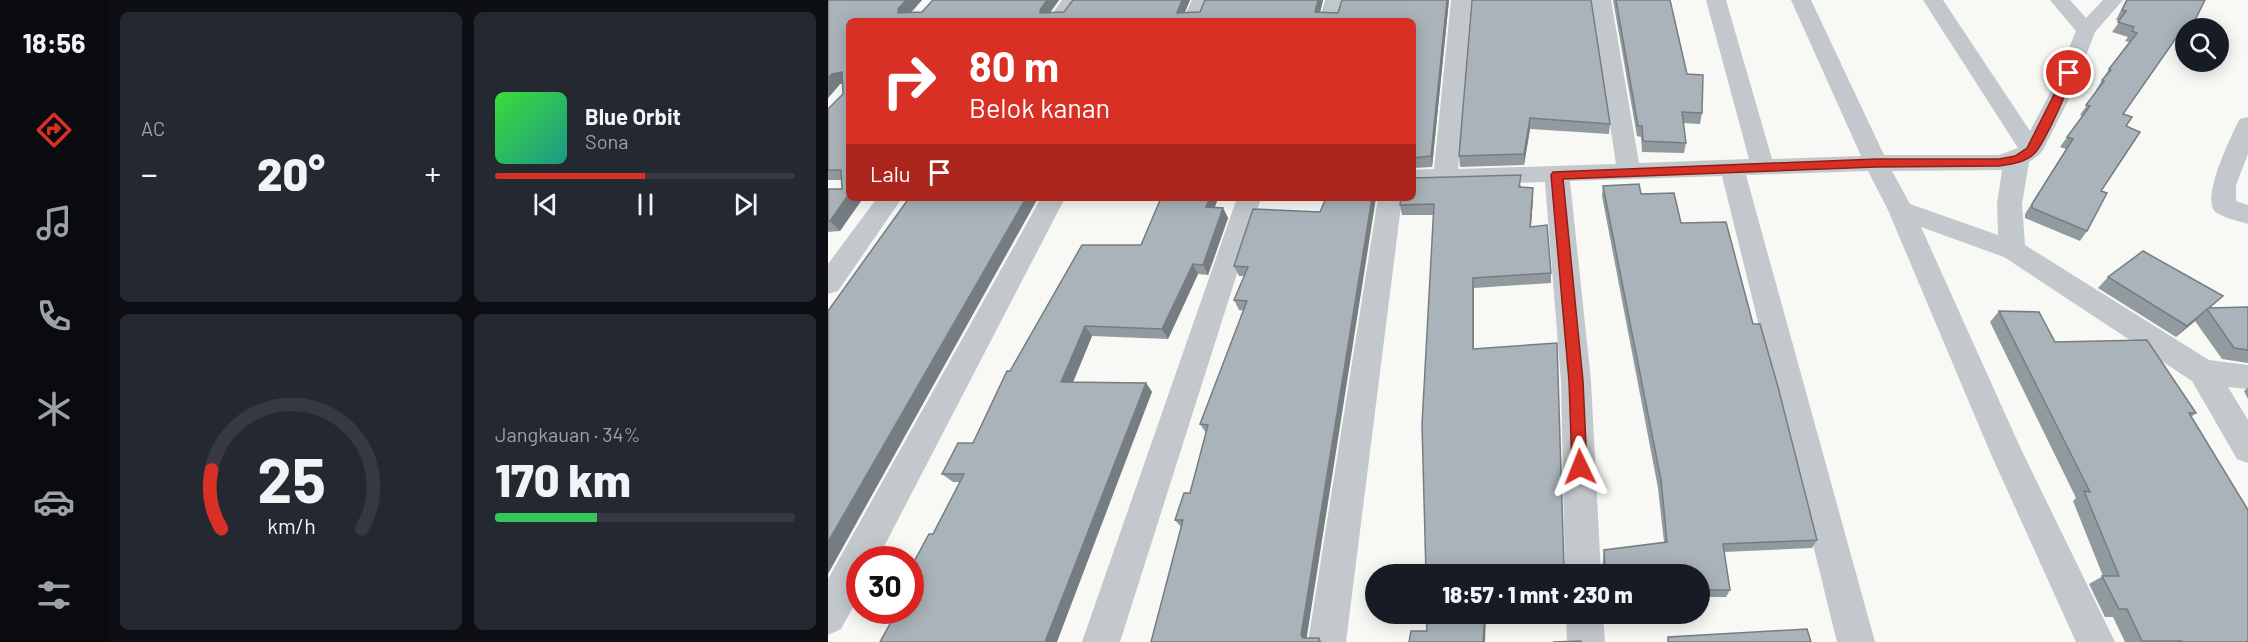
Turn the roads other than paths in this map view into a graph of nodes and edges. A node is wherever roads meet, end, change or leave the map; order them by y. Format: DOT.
graph roads {
  1 [pos="1072,0"];
  2 [pos="1202,0"];
  3 [pos="1335,0"];
  4 [pos="1461,0"];
  5 [pos="1601,0"];
  6 [pos="1716,0"];
  7 [pos="1801,0"];
  8 [pos="1933,0"];
  9 [pos="2060,0"];
  10 [pos="2113,0"];
  11 [pos="1059,18"];
  12 [pos="1193,18"];
  13 [pos="1330,18"];
  14 [pos="2086,30"];
  15 [pos="2248,124"];
  16 [pos="2025,154"];
  17 [pos="1876,163"];
  18 [pos="1763,168"];
  19 [pos="1732,169"];
  20 [pos="1629,172"];
  21 [pos="1557,175"];
  22 [pos="1445,177"];
  23 [pos="1416,178"];
  24 [pos="888,201"];
  25 [pos="1051,201"];
  26 [pos="1248,201"];
  27 [pos="1390,201"];
  28 [pos="1901,210"];
  29 [pos="2248,215"];
  30 [pos="2013,250"];
  31 [pos="828,284"];
  32 [pos="2203,372"];
  33 [pos="2248,376"];
  34 [pos="2248,449"];
  35 [pos="1583,564"];
  36 [pos="828,616"];
  37 [pos="1585,624"];
  38 [pos="1101,642"];
  39 [pos="1327,642"];
  40 [pos="1586,642"];
  41 [pos="1856,642"];
  42 [pos="2096,642"];
  1 -- 11 [label="street"];
  2 -- 12 [label="street"];
  3 -- 13 [label="street"];
  4 -- 22 [label="street"];
  5 -- 20 [label="street"];
  6 -- 18 [label="street"];
  7 -- 17 [label="street"];
  8 -- 16 [label="street"];
  9 -- 14 [label="street"];
  10 -- 14 [label="street"];
  14 -- 16 [label="street"];
  15 -- 29 [label="street"];
  16 -- 17 [label="street"];
  16 -- 30 [label="street"];
  17 -- 18 [label="street"];
  17 -- 28 [label="street"];
  18 -- 19 [label="street"];
  19 -- 20 [label="street"];
  19 -- 41 [label="street"];
  20 -- 21 [label="street"];
  21 -- 22 [label="street"];
  21 -- 35 [label="street"];
  22 -- 23 [label="street"];
  24 -- 31 [label="street"];
  25 -- 36 [label="street"];
  26 -- 38 [label="street"];
  27 -- 39 [label="street"];
  28 -- 30 [label="street"];
  28 -- 42 [label="street"];
  30 -- 32 [label="street"];
  32 -- 33 [label="street"];
  32 -- 34 [label="street"];
  37 -- 40 [label="street"];
}
